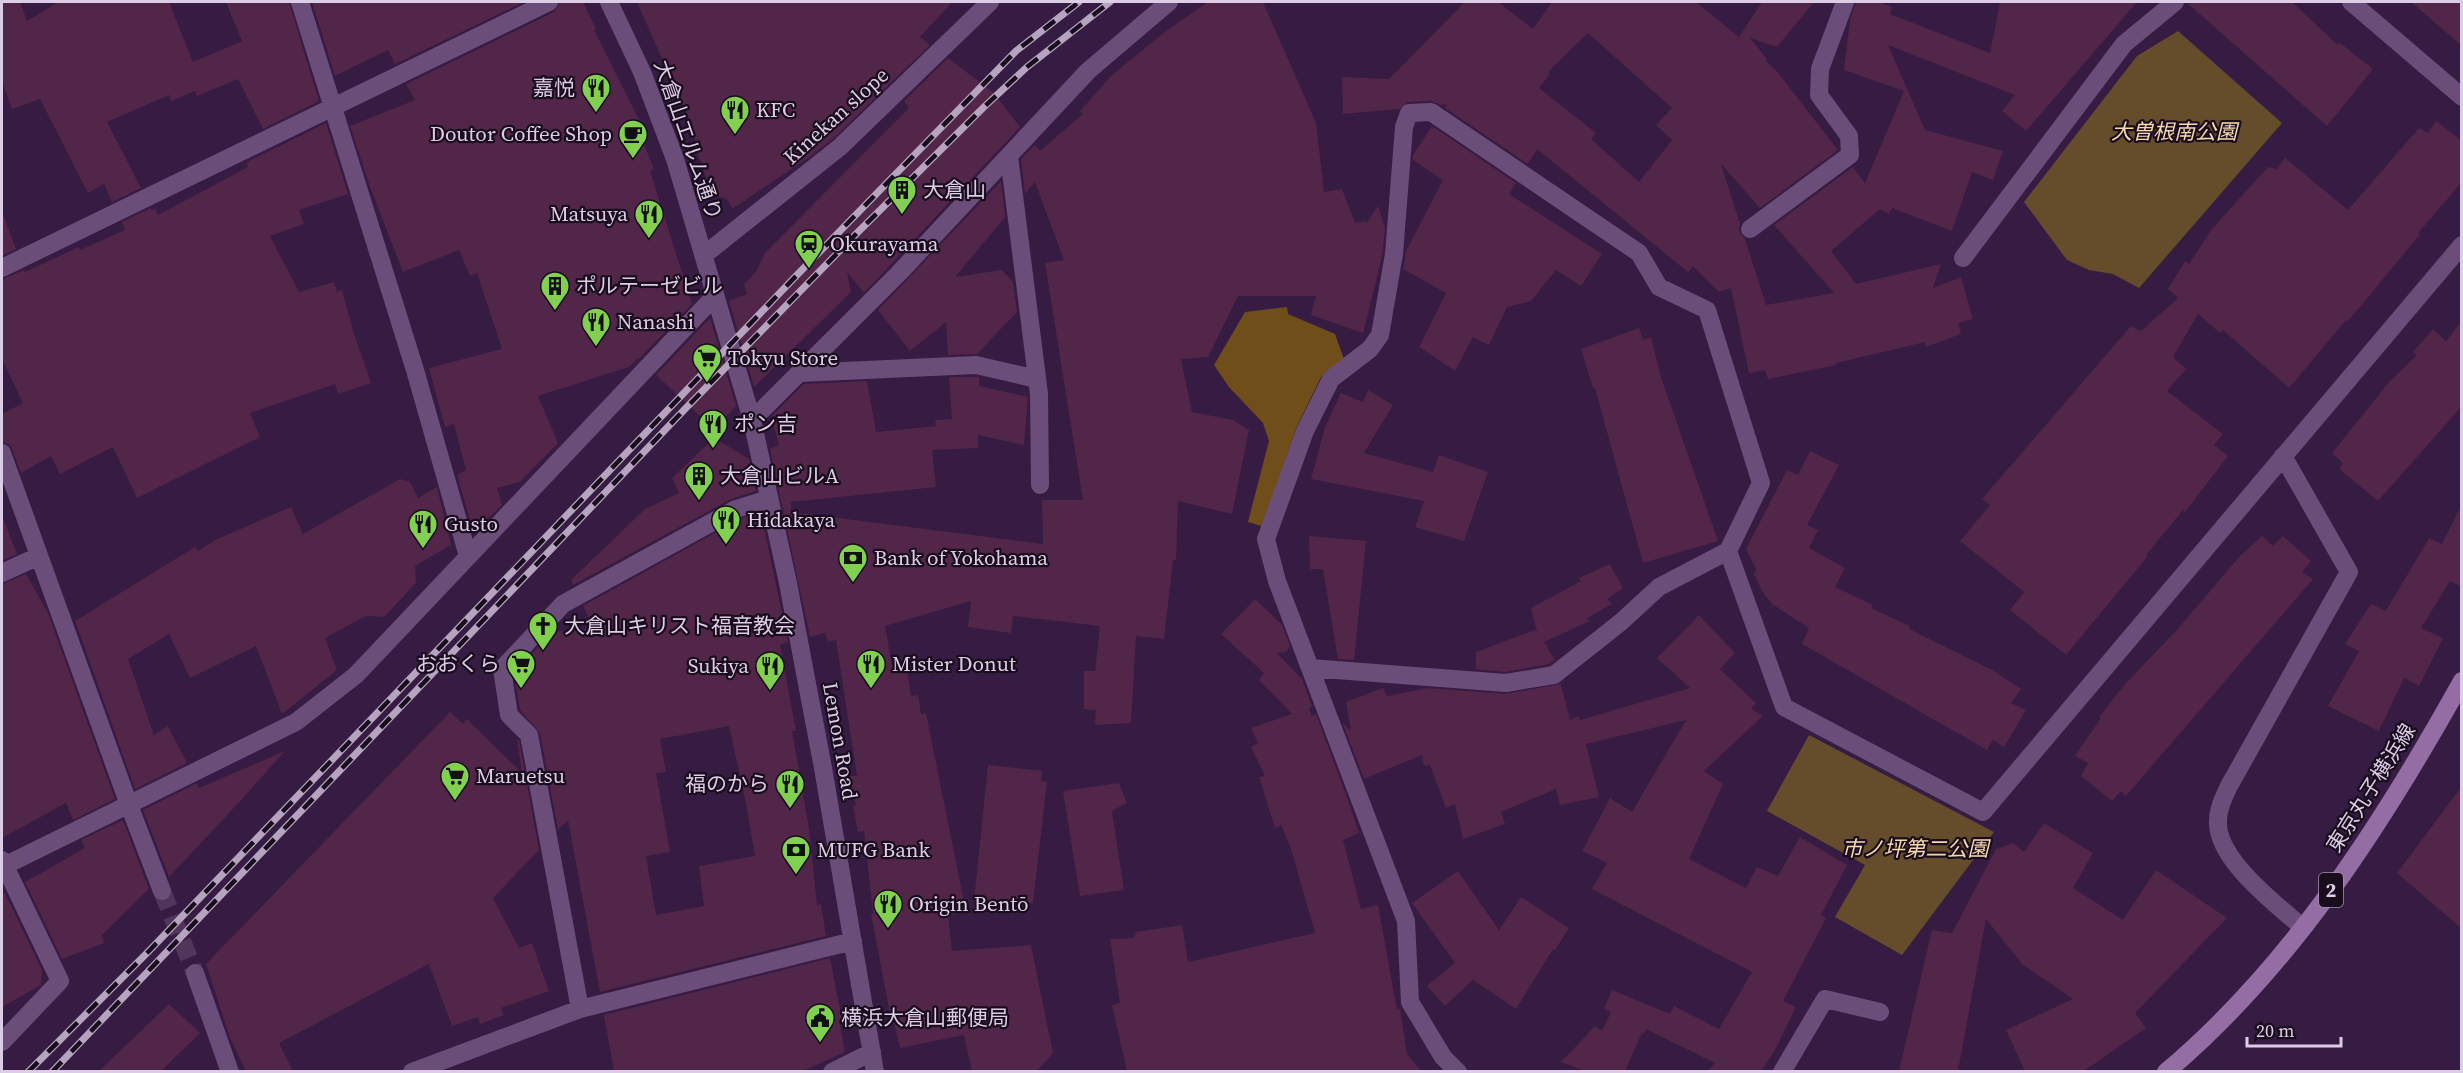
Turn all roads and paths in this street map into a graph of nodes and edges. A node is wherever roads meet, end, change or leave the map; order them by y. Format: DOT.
graph roads {
  1 [pos="300,2"];
  2 [pos="549,2"];
  3 [pos="609,2"];
  4 [pos="990,2"];
  5 [pos="1169,2"];
  6 [pos="1845,2"];
  7 [pos="2175,2"];
  8 [pos="2351,2"];
  9 [pos="2462,97"];
  10 [pos="334,108"];
  11 [pos="1009,156"];
  12 [pos="1750,229"];
  13 [pos="2462,244"];
  14 [pos="704,255"];
  15 [pos="1963,258"];
  16 [pos="2,268"];
  17 [pos="715,296"];
  18 [pos="799,373"];
  19 [pos="1037,379"];
  20 [pos="752,420"];
  21 [pos="2,453"];
  22 [pos="2283,456"];
  23 [pos="1040,485"];
  24 [pos="769,499"];
  25 [pos="1728,551"];
  26 [pos="39,556"];
  27 [pos="468,556"];
  28 [pos="2,573"];
  29 [pos="1310,668"];
  30 [pos="2462,681"];
  31 [pos="129,805"];
  32 [pos="2,864"];
  33 [pos="162,891"];
  34 [pos="2302,927"];
  35 [pos="853,941"];
  36 [pos="195,973"];
  37 [pos="580,1009"];
  38 [pos="1880,1012"];
  39 [pos="2,1042"];
  40 [pos="872,1052"];
  41 [pos="230,1071"];
  42 [pos="412,1071"];
  43 [pos="832,1071"];
  44 [pos="875,1071"];
  45 [pos="1458,1071"];
  46 [pos="1782,1071"];
  47 [pos="2166,1071"];
  1 -- 10 [label="street"];
  2 -- 10 [label="street"];
  3 -- 14 [label="street, 大倉山エルム通り"];
  4 -- 14 [label="street, Kinekan slope"];
  5 -- 11 [label="street"];
  6 -- 12 [label="street"];
  7 -- 15 [label="street"];
  8 -- 9 [label="street"];
  10 -- 16 [label="street"];
  10 -- 27 [label="street"];
  11 -- 18 [label="street"];
  11 -- 19 [label="street"];
  13 -- 22 [label="street"];
  14 -- 17 [label="street, 大倉山エルム通り"];
  17 -- 20 [label="street, 大倉山エルム通り"];
  17 -- 27 [label="street"];
  18 -- 19 [label="street"];
  18 -- 20 [label="street"];
  19 -- 23 [label="street"];
  20 -- 24 [label="street, Lemon Road"];
  21 -- 26 [label="street"];
  22 -- 25 [label="street"];
  22 -- 34 [label="street"];
  24 -- 35 [label="street, Lemon Road"];
  24 -- 37 [label="street"];
  25 -- 29 [label="street"];
  25 -- 29 [label="street"];
  26 -- 28 [label="street"];
  26 -- 31 [label="street"];
  27 -- 31 [label="street"];
  29 -- 45 [label="street"];
  30 -- 34 [label="main road, 東京丸子横浜線 / 2"];
  31 -- 32 [label="street"];
  31 -- 33 [label="street"];
  32 -- 39 [label="street"];
  34 -- 47 [label="main road, 東京丸子横浜線 / 2"];
  35 -- 37 [label="street"];
  35 -- 40 [label="street, Lemon Road"];
  36 -- 41 [label="street"];
  37 -- 42 [label="street"];
  38 -- 46 [label="street"];
  40 -- 43 [label="street"];
  40 -- 44 [label="street, Lemon Road"];
}
